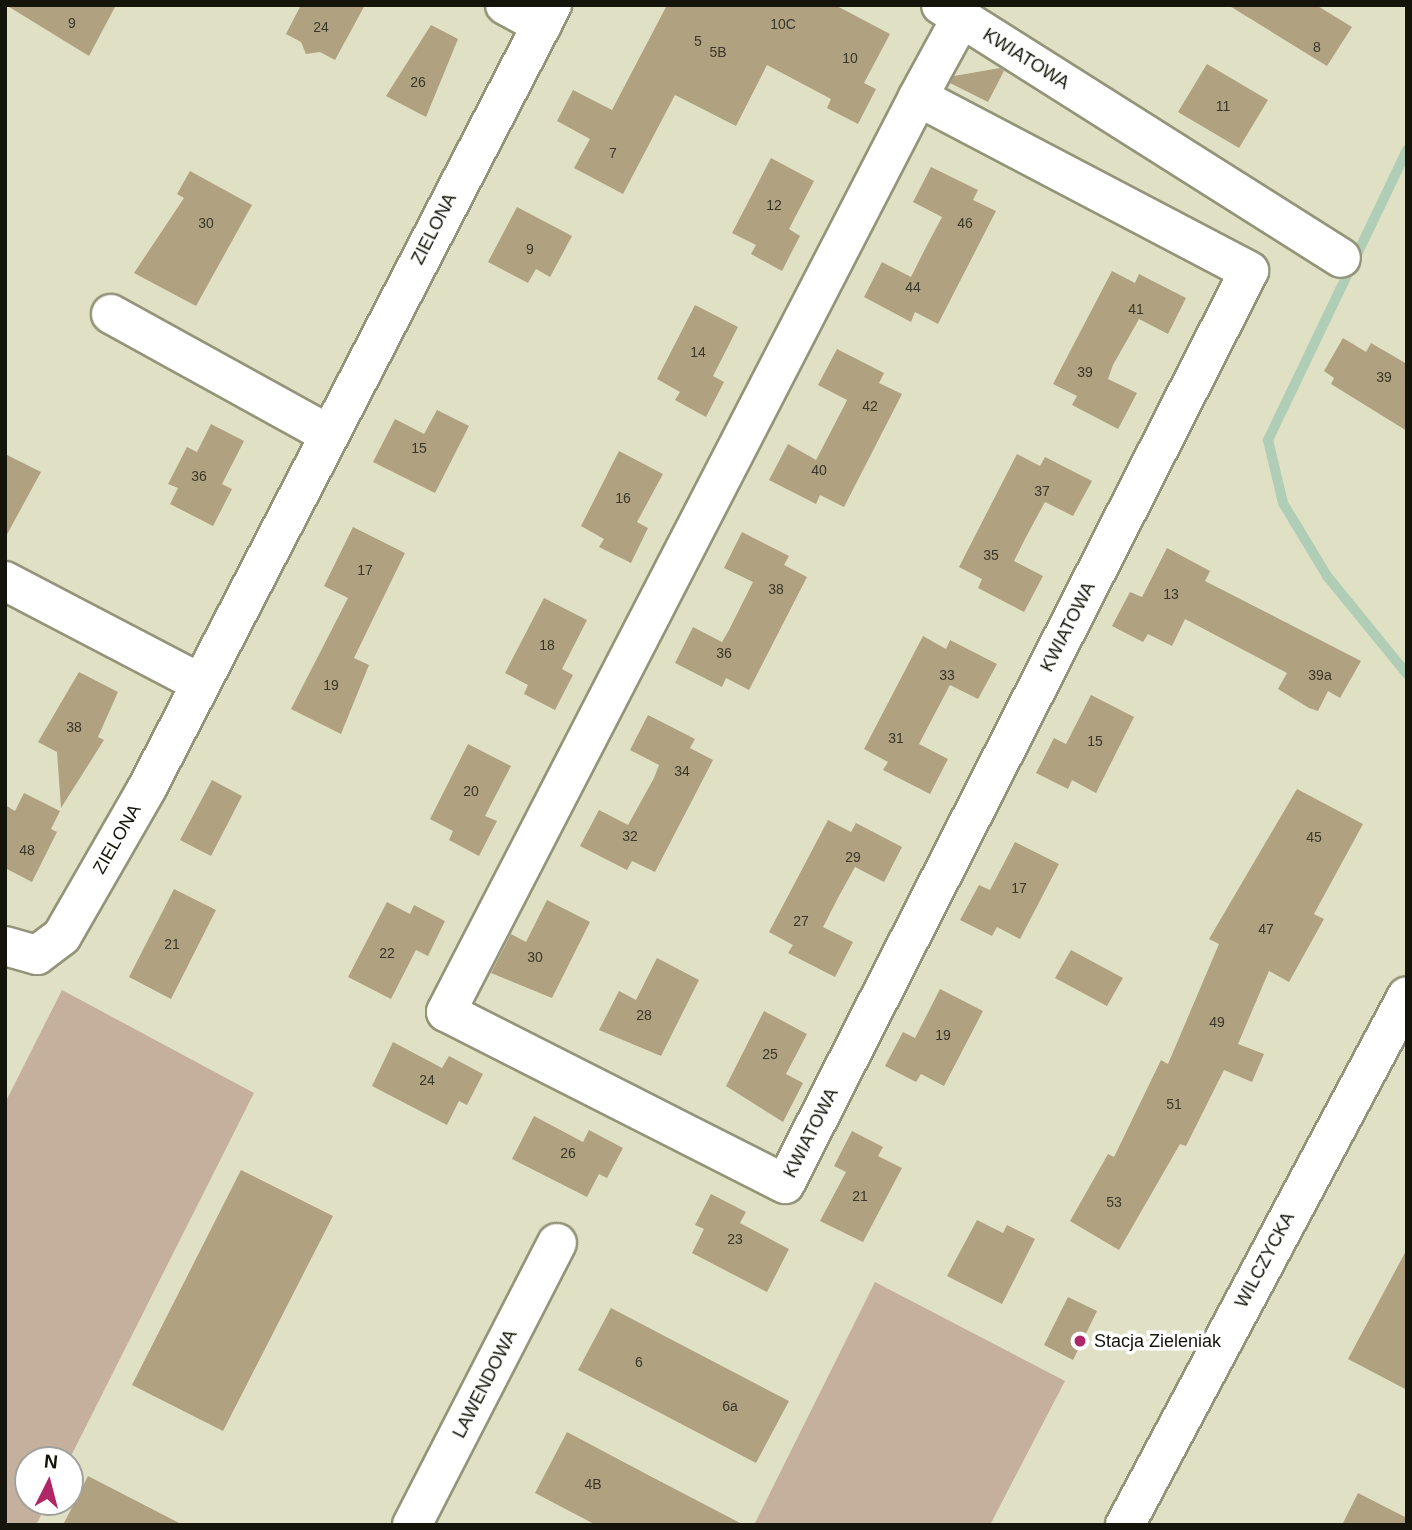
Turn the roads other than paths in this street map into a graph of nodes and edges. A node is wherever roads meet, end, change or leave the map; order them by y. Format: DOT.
graph roads {
  1 [pos="505,5"];
  2 [pos="951,11"];
  3 [pos="547,15"];
  4 [pos="918,97"];
  5 [pos="1341,258"];
  6 [pos="111,314"];
  7 [pos="328,433"];
  8 [pos="5,581"];
  9 [pos="200,683"];
  10 [pos="5,946"];
  11 [pos="1407,996"];
  12 [pos="557,1243"];
  13 [pos="412,1525"];
  14 [pos="1125,1525"];
  1 -- 3 [label="street, ZIELONA"];
  2 -- 4 [label="street, KWIATOWA"];
  2 -- 5 [label="street, KWIATOWA"];
  3 -- 7 [label="street, ZIELONA"];
  4 -- 4 [label="street, KWIATOWA"];
  6 -- 7 [label="street"];
  7 -- 9 [label="street, ZIELONA"];
  8 -- 9 [label="street"];
  9 -- 10 [label="street, ZIELONA"];
  11 -- 14 [label="street, WILCZYCKA"];
  12 -- 13 [label="street, LAWENDOWA"];
}
